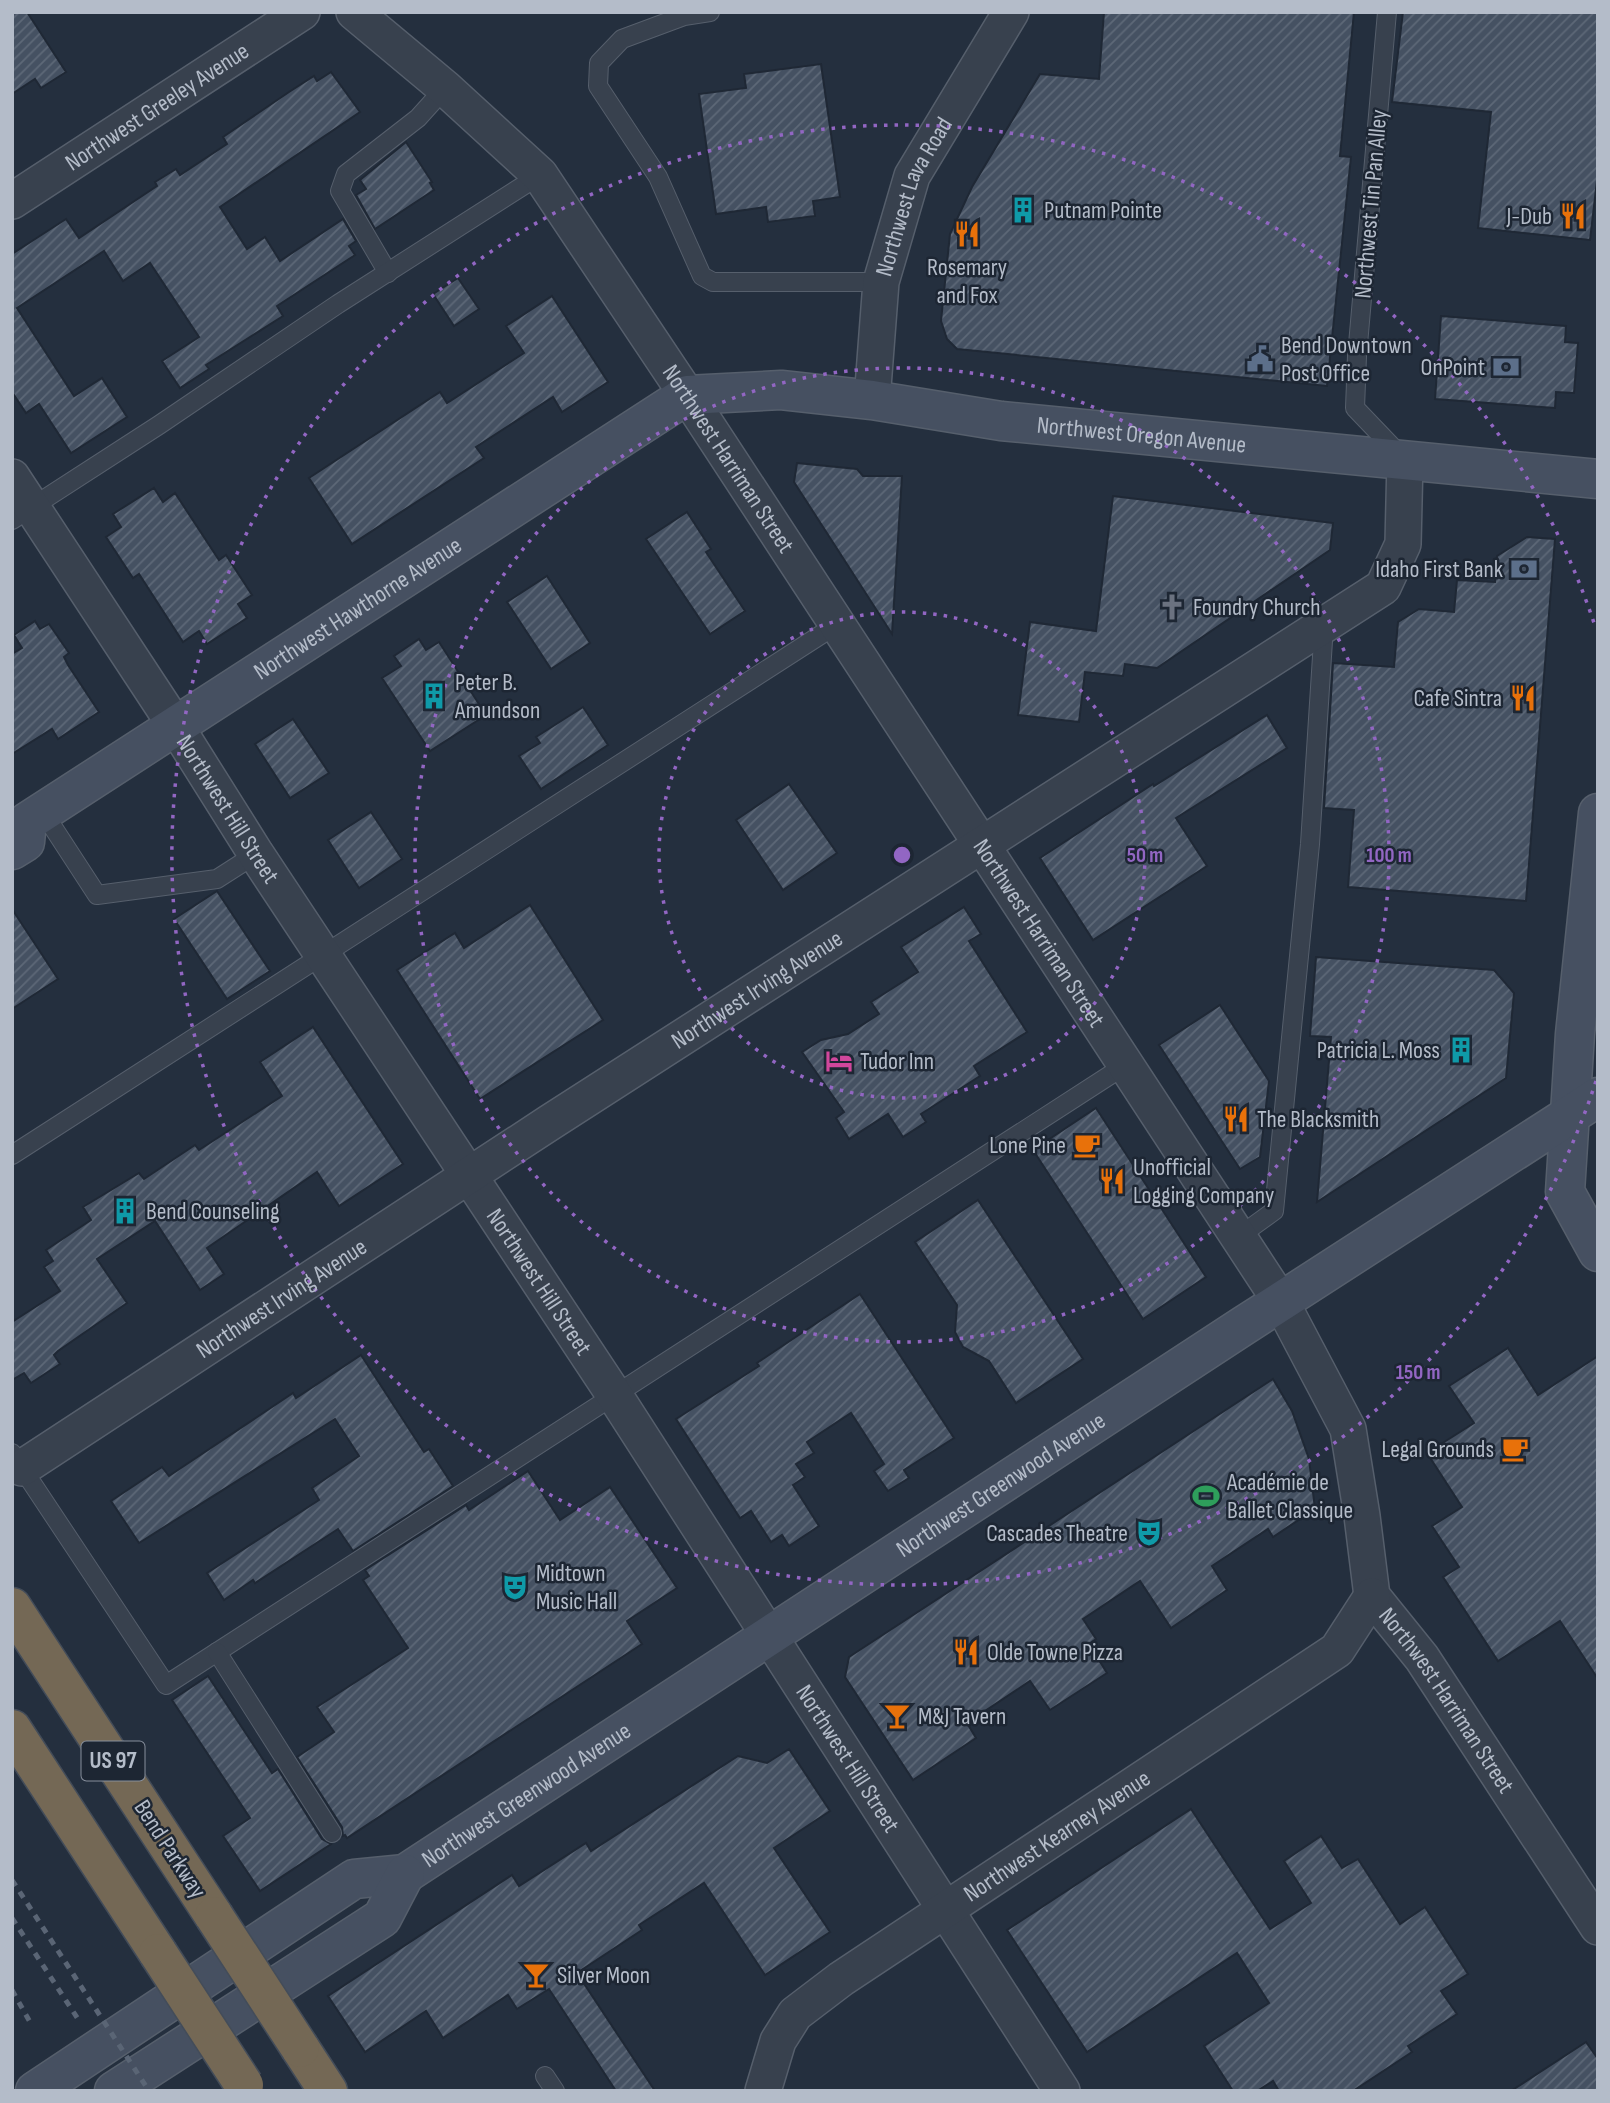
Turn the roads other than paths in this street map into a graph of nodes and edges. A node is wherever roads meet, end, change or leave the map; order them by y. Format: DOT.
graph roads {
  1 [pos="302,12"];
  2 [pos="354,12"];
  3 [pos="710,12"];
  4 [pos="1011,12"];
  5 [pos="1387,12"];
  6 [pos="445,88"];
  7 [pos="540,175"];
  8 [pos="12,201"];
  9 [pos="388,273"];
  10 [pos="881,282"];
  11 [pos="687,395"];
  12 [pos="872,400"];
  13 [pos="1405,460"];
  14 [pos="12,477"];
  15 [pos="1598,479"];
  16 [pos="22,513"];
  17 [pos="836,625"];
  18 [pos="1324,625"];
  19 [pos="175,725"];
  20 [pos="1598,813"];
  21 [pos="24,825"];
  22 [pos="980,846"];
  23 [pos="256,854"];
  24 [pos="323,955"];
  25 [pos="1124,1066"];
  26 [pos="1583,1106"];
  27 [pos="12,1155"];
  28 [pos="467,1176"];
  29 [pos="1238,1237"];
  30 [pos="1598,1252"];
  31 [pos="1280,1302"];
  32 [pos="614,1396"];
  33 [pos="17,1461"];
  34 [pos="1372,1596"];
  35 [pos="12,1607"];
  36 [pos="769,1637"];
  37 [pos="216,1652"];
  38 [pos="12,1729"];
  39 [pos="332,1833"];
  40 [pos="405,1874"];
  41 [pos="945,1911"];
  42 [pos="1598,1927"];
  43 [pos="246,2088"];
  44 [pos="35,2091"];
  45 [pos="114,2091"];
  46 [pos="328,2091"];
  47 [pos="762,2091"];
  48 [pos="1062,2091"];
  1 -- 8 [label="street, Northwest Greeley Avenue"];
  2 -- 6 [label="street, Northwest Harriman Street"];
  3 -- 10 [label="lane"];
  4 -- 10 [label="street, Northwest Lava Road"];
  5 -- 13 [label="lane, Northwest Tin Pan Alley"];
  6 -- 7 [label="street, Northwest Harriman Street"];
  6 -- 9 [label="lane"];
  7 -- 9 [label="lane"];
  7 -- 11 [label="street, Northwest Harriman Street"];
  9 -- 16 [label="lane"];
  10 -- 12 [label="street, Northwest Lava Road"];
  11 -- 12 [label="main road, Northwest Oregon Avenue"];
  11 -- 17 [label="street, Northwest Harriman Street"];
  11 -- 19 [label="main road, Northwest Hawthorne Avenue"];
  12 -- 13 [label="main road, Northwest Oregon Avenue"];
  13 -- 15 [label="main road, Northwest Oregon Avenue"];
  13 -- 18 [label="street, Northwest Irving Avenue"];
  14 -- 16 [label="street, Northwest Hill Street"];
  16 -- 19 [label="street, Northwest Hill Street"];
  17 -- 22 [label="street, Northwest Harriman Street"];
  17 -- 24 [label="lane"];
  18 -- 22 [label="street, Northwest Irving Avenue"];
  18 -- 29 [label="lane"];
  19 -- 21 [label="main road, Northwest Hawthorne Avenue"];
  19 -- 23 [label="street, Northwest Hill Street"];
  20 -- 26 [label="main road"];
  21 -- 23 [label="lane"];
  22 -- 25 [label="street, Northwest Harriman Street"];
  22 -- 28 [label="street, Northwest Irving Avenue"];
  23 -- 24 [label="street, Northwest Hill Street"];
  24 -- 27 [label="lane"];
  24 -- 28 [label="street, Northwest Hill Street"];
  25 -- 29 [label="street, Northwest Harriman Street"];
  25 -- 32 [label="lane"];
  26 -- 30 [label="main road"];
  26 -- 31 [label="main road, Northwest Greenwood Avenue"];
  28 -- 32 [label="street, Northwest Hill Street"];
  28 -- 33 [label="street, Northwest Irving Avenue"];
  29 -- 31 [label="street, Northwest Harriman Street"];
  31 -- 34 [label="street, Northwest Harriman Street"];
  31 -- 36 [label="main road, Northwest Greenwood Avenue"];
  32 -- 36 [label="street, Northwest Hill Street"];
  32 -- 37 [label="lane"];
  33 -- 37 [label="lane"];
  34 -- 41 [label="street, Northwest Kearney Avenue"];
  34 -- 42 [label="street, Northwest Harriman Street"];
  35 -- 46 [label="highway, Bend Parkway / US 97, bridge"];
  36 -- 40 [label="main road, Northwest Greenwood Avenue"];
  36 -- 41 [label="street, Northwest Hill Street"];
  37 -- 39 [label="lane"];
  38 -- 43 [label="highway, US 97, bridge"];
  40 -- 44 [label="main road, Northwest Greenwood Avenue"];
  40 -- 45 [label="main road, Northwest Greenwood Avenue"];
  41 -- 47 [label="street, Northwest Kearney Avenue"];
  41 -- 48 [label="street, Northwest Hill Street"];
}
